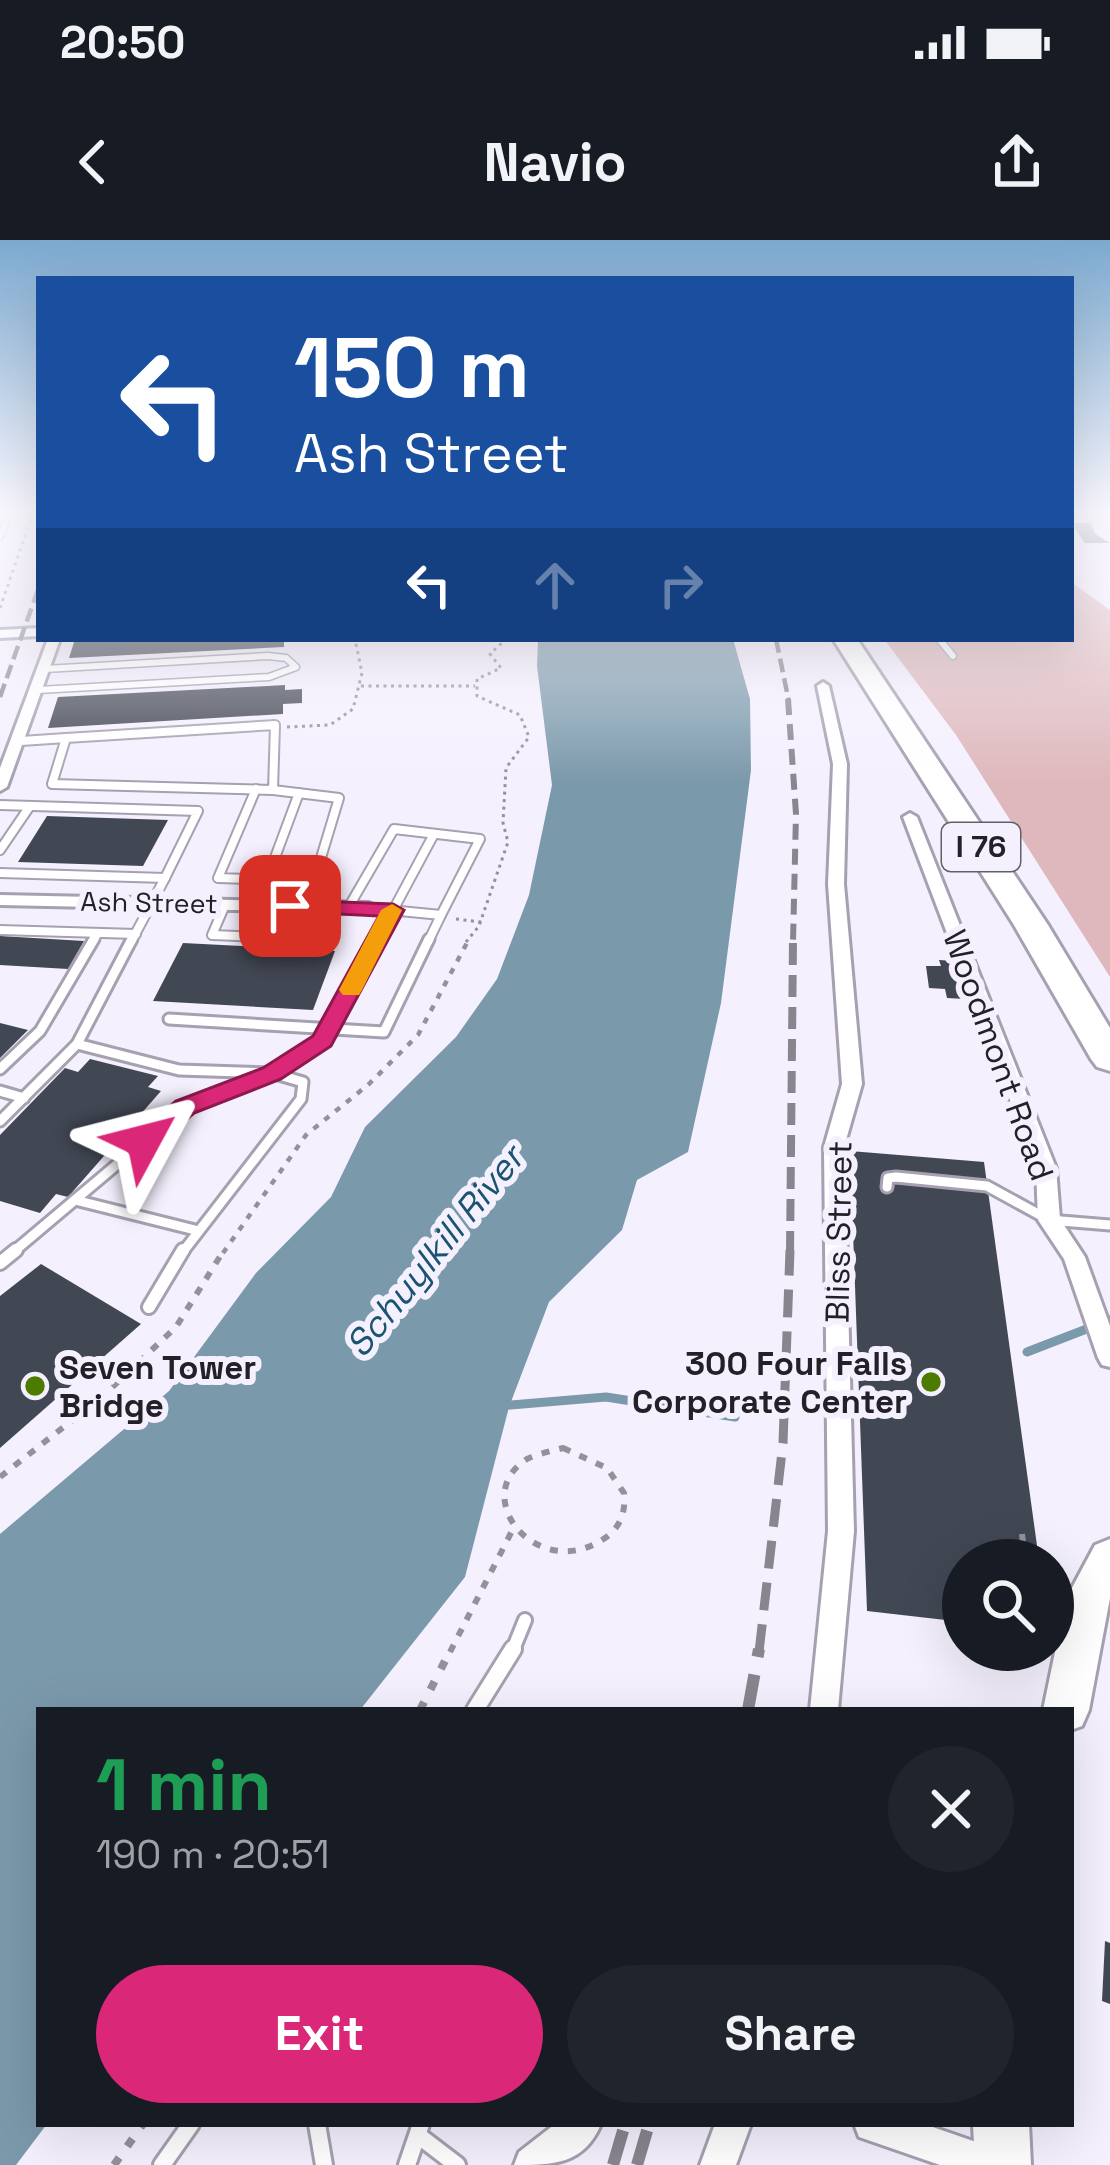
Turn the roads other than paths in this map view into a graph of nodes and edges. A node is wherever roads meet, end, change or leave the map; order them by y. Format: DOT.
graph roads {
  1 [pos="36,632"];
  2 [pos="0,634"];
  3 [pos="53,642"];
  4 [pos="847,642"];
  5 [pos="869,642"];
  6 [pos="941,642"];
  7 [pos="953,656"];
  8 [pos="45,669"];
  9 [pos="823,686"];
  10 [pos="38,691"];
  11 [pos="66,738"];
  12 [pos="21,741"];
  13 [pos="52,784"];
  14 [pos="0,787"];
  15 [pos="256,789"];
  16 [pos="273,790"];
  17 [pos="299,794"];
  18 [pos="0,805"];
  19 [pos="29,806"];
  20 [pos="42,806"];
  21 [pos="910,817"];
  22 [pos="434,834"];
  23 [pos="0,850"];
  24 [pos="0,873"];
  25 [pos="165,878"];
  26 [pos="268,879"];
  27 [pos="0,900"];
  28 [pos="152,903"];
  29 [pos="225,905"];
  30 [pos="257,906"];
  31 [pos="324,907"];
  32 [pos="348,908"];
  33 [pos="370,908"];
  34 [pos="393,910"];
  35 [pos="441,915"];
  36 [pos="0,930"];
  37 [pos="98,932"];
  38 [pos="136,934"];
  39 [pos="1110,1013"];
  40 [pos="169,1019"];
  41 [pos="330,1028"];
  42 [pos="76,1044"];
  43 [pos="1110,1060"];
  44 [pos="0,1069"];
  45 [pos="272,1073"];
  46 [pos="0,1091"];
  47 [pos="23,1098"];
  48 [pos="0,1121"];
  49 [pos="887,1187"];
  50 [pos="75,1200"];
  51 [pos="1049,1220"];
  52 [pos="1110,1226"];
  53 [pos="195,1230"];
  54 [pos="0,1263"];
  55 [pos="149,1307"];
  56 [pos="1110,1358"];
  57 [pos="1110,1558"];
  58 [pos="525,1619"];
  59 [pos="477,1707"];
  60 [pos="824,1707"];
  61 [pos="1067,1707"];
  62 [pos="189,2127"];
  63 [pos="318,2127"];
  64 [pos="579,2127"];
  65 [pos="732,2127"];
  66 [pos="881,2127"];
  67 [pos="1001,2127"];
  68 [pos="420,2130"];
  69 [pos="538,2159"];
  70 [pos="162,2165"];
  71 [pos="324,2165"];
  72 [pos="407,2165"];
  73 [pos="457,2165"];
  74 [pos="718,2165"];
  75 [pos="992,2165"];
  76 [pos="1003,2165"];
  1 -- 2 [label="street"];
  3 -- 8 [label="street"];
  4 -- 43 [label="highway, I 76"];
  5 -- 39 [label="highway, I 76"];
  6 -- 7 [label="lane"];
  8 -- 10 [label="street"];
  8 -- 10 [label="lane"];
  9 -- 60 [label="street, Bliss Street"];
  10 -- 12 [label="street"];
  11 -- 12 [label="lane"];
  11 -- 13 [label="lane"];
  11 -- 16 [label="lane"];
  12 -- 14 [label="street"];
  13 -- 15 [label="lane"];
  13 -- 20 [label="lane"];
  15 -- 16 [label="lane"];
  15 -- 26 [label="lane"];
  16 -- 17 [label="lane"];
  17 -- 26 [label="lane"];
  17 -- 26 [label="lane"];
  18 -- 19 [label="lane"];
  19 -- 20 [label="lane"];
  19 -- 23 [label="lane"];
  20 -- 25 [label="lane"];
  21 -- 51 [label="street, Woodmont Road"];
  22 -- 32 [label="lane"];
  22 -- 34 [label="lane"];
  22 -- 35 [label="lane"];
  24 -- 25 [label="lane"];
  25 -- 28 [label="lane"];
  26 -- 30 [label="lane"];
  27 -- 28 [label="street, Ash Street"];
  28 -- 29 [label="street, Ash Street"];
  28 -- 38 [label="lane"];
  29 -- 30 [label="street, Ash Street"];
  29 -- 31 [label="lane"];
  30 -- 31 [label="street, Ash Street"];
  31 -- 32 [label="street, Ash Street"];
  32 -- 33 [label="street, Ash Street"];
  33 -- 34 [label="lane"];
  34 -- 35 [label="lane"];
  34 -- 41 [label="lane"];
  35 -- 41 [label="lane"];
  36 -- 37 [label="lane"];
  37 -- 38 [label="lane"];
  37 -- 44 [label="lane"];
  38 -- 42 [label="lane"];
  40 -- 41 [label="lane"];
  41 -- 45 [label="lane"];
  42 -- 45 [label="lane"];
  42 -- 47 [label="lane"];
  45 -- 50 [label="lane"];
  45 -- 53 [label="lane"];
  46 -- 47 [label="lane"];
  47 -- 48 [label="lane"];
  49 -- 51 [label="lane"];
  50 -- 53 [label="lane"];
  50 -- 54 [label="lane"];
  51 -- 52 [label="lane"];
  51 -- 56 [label="street, Woodmont Road"];
  53 -- 55 [label="lane"];
  57 -- 61 [label="main road"];
  58 -- 59 [label="lane"];
  62 -- 70 [label="lane"];
  63 -- 71 [label="lane"];
  64 -- 69 [label="street"];
  65 -- 74 [label="street"];
  66 -- 75 [label="street"];
  67 -- 76 [label="main road"];
  68 -- 72 [label="lane"];
  68 -- 73 [label="lane"];
}
